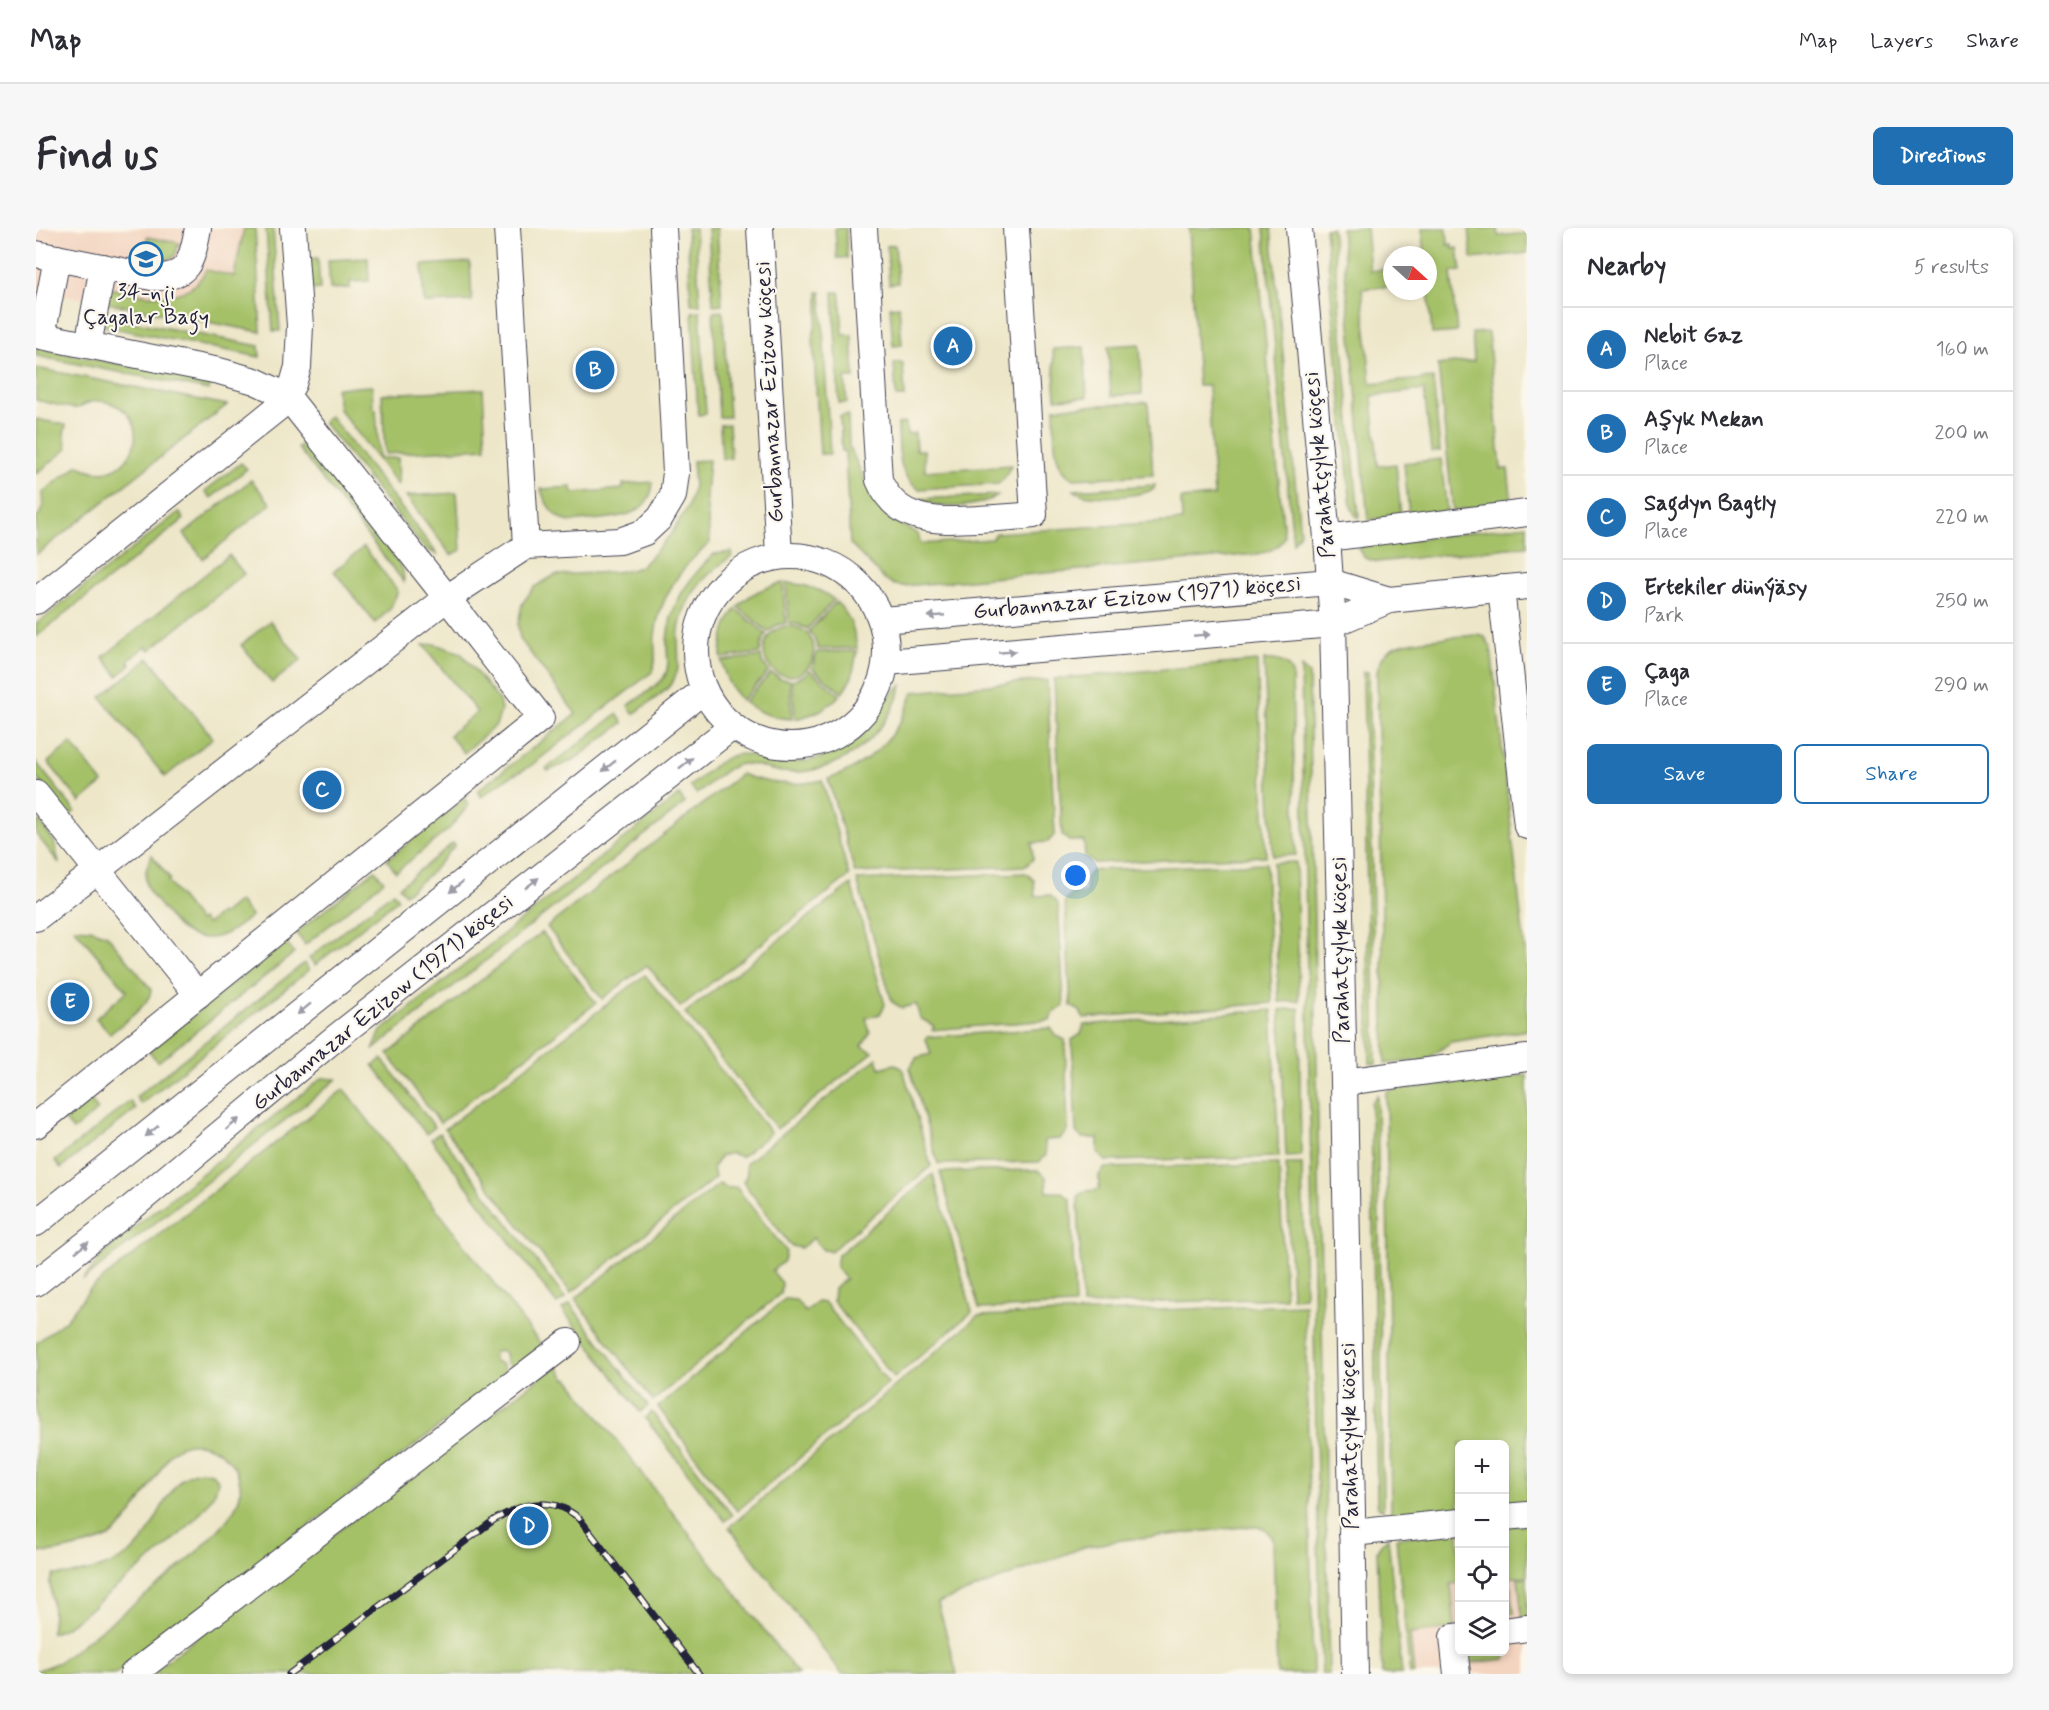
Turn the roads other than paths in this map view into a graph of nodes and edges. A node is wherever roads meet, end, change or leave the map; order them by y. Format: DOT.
graph roads {
  1 [pos="198,228"];
  2 [pos="293,228"];
  3 [pos="507,228"];
  4 [pos="663,228"];
  5 [pos="760,228"];
  6 [pos="864,228"];
  7 [pos="1016,228"];
  8 [pos="1299,228"];
  9 [pos="46,256"];
  10 [pos="103,267"];
  11 [pos="39,335"];
  12 [pos="88,345"];
  13 [pos="287,396"];
  14 [pos="1527,513"];
  15 [pos="1327,538"];
  16 [pos="526,546"];
  17 [pos="779,555"];
  18 [pos="1330,582"];
  19 [pos="1527,586"];
  20 [pos="1501,588"];
  21 [pos="447,598"];
  22 [pos="1389,600"];
  23 [pos="36,601"];
  24 [pos="882,620"];
  25 [pos="1333,624"];
  26 [pos="886,662"];
  27 [pos="704,690"];
  28 [pos="1521,712"];
  29 [pos="732,727"];
  30 [pos="36,794"];
  31 [pos="1527,826"];
  32 [pos="98,870"];
  33 [pos="36,918"];
  34 [pos="198,995"];
  35 [pos="1527,1058"];
  36 [pos="1344,1082"];
  37 [pos="36,1125"];
  38 [pos="36,1223"];
  39 [pos="36,1283"];
  40 [pos="567,1342"];
  41 [pos="1527,1515"];
  42 [pos="1509,1517"];
  43 [pos="1455,1523"];
  44 [pos="1352,1533"];
  45 [pos="1527,1629"];
  46 [pos="1509,1631"];
  47 [pos="1455,1637"];
  48 [pos="1455,1656"];
  49 [pos="1455,1656"];
  50 [pos="133,1674"];
  51 [pos="1355,1674"];
  52 [pos="1457,1674"];
  1 -- 10 [label="street"];
  2 -- 13 [label="street"];
  3 -- 16 [label="street"];
  4 -- 16 [label="street"];
  5 -- 17 [label="street, Gurbannazar Ezizow köçesi"];
  6 -- 7 [label="street"];
  8 -- 15 [label="street, Parahatçylyk köçesi"];
  9 -- 10 [label="street"];
  9 -- 11 [label="street"];
  10 -- 12 [label="street"];
  11 -- 12 [label="street"];
  12 -- 13 [label="street"];
  13 -- 21 [label="street"];
  13 -- 23 [label="street"];
  14 -- 15 [label="street"];
  15 -- 18 [label="street, Parahatçylyk köçesi"];
  16 -- 21 [label="street"];
  17 -- 24 [label="street"];
  17 -- 27 [label="street"];
  18 -- 22 [label="street, Gurbannazar Ezizow (1971) köçesi"];
  18 -- 24 [label="street, Gurbannazar Ezizow (1971) köçesi, one-way"];
  18 -- 25 [label="street, Parahatçylyk köçesi"];
  19 -- 20 [label="street, Gurbannazar Ezizow (1971) köçesi"];
  20 -- 22 [label="street, Gurbannazar Ezizow (1971) köçesi"];
  20 -- 28 [label="street"];
  21 -- 32 [label="street"];
  21 -- 34 [label="street"];
  22 -- 25 [label="street, Gurbannazar Ezizow (1971) köçesi"];
  24 -- 26 [label="street"];
  26 -- 25 [label="street, Gurbannazar Ezizow (1971) köçesi, one-way"];
  25 -- 36 [label="street, Parahatçylyk köçesi"];
  26 -- 29 [label="street"];
  27 -- 29 [label="street"];
  27 -- 38 [label="street, Gurbannazar Ezizow (1971) köçesi, one-way"];
  28 -- 31 [label="street"];
  39 -- 29 [label="street, Gurbannazar Ezizow (1971) köçesi, one-way"];
  30 -- 32 [label="street"];
  32 -- 33 [label="street"];
  32 -- 34 [label="street"];
  34 -- 37 [label="street"];
  35 -- 36 [label="street"];
  36 -- 44 [label="street, Parahatçylyk köçesi"];
  40 -- 50 [label="street"];
  41 -- 42 [label="street"];
  43 -- 44 [label="street"];
  44 -- 51 [label="street, Parahatçylyk köçesi"];
  45 -- 46 [label="street"];
  47 -- 48 [label="street"];
  49 -- 52 [label="street"];
}
